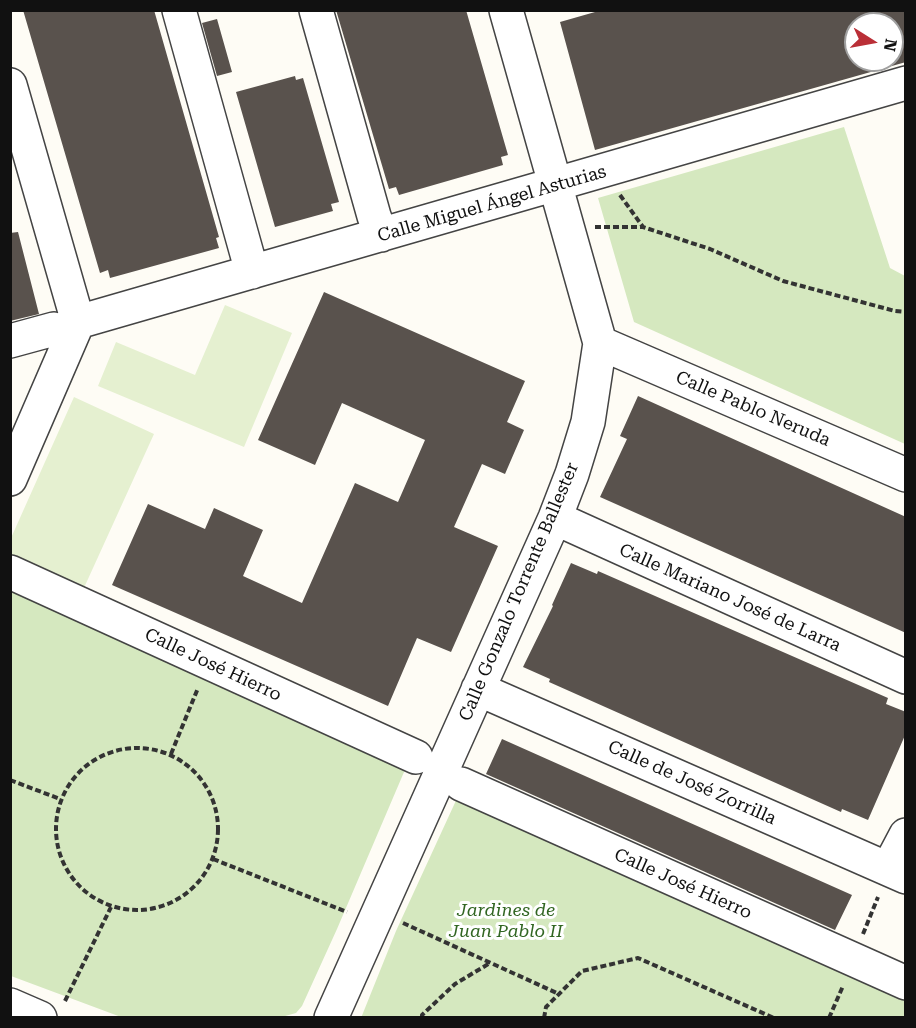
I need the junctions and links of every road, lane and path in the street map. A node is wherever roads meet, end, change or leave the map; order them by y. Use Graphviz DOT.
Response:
graph roads {
  1 [pos="179,10"];
  2 [pos="316,10"];
  3 [pos="506,10"];
  4 [pos="906,83"];
  5 [pos="10,86"];
  6 [pos="557,185"];
  7 [pos="615,188"];
  8 [pos="594,227"];
  9 [pos="643,227"];
  10 [pos="381,235"];
  11 [pos="252,272"];
  12 [pos="906,312"];
  13 [pos="66,326"];
  14 [pos="10,341"];
  15 [pos="600,343"];
  16 [pos="906,475"];
  17 [pos="10,479"];
  18 [pos="555,518"];
  19 [pos="10,572"];
  20 [pos="208,663"];
  21 [pos="906,677"];
  22 [pos="478,689"];
  23 [pos="171,754"];
  24 [pos="416,757"];
  25 [pos="10,780"];
  26 [pos="461,784"];
  27 [pos="60,799"];
  28 [pos="906,835"];
  29 [pos="213,859"];
  30 [pos="891,880"];
  31 [pos="111,907"];
  32 [pos="348,912"];
  33 [pos="398,919"];
  34 [pos="854,960"];
  35 [pos="491,963"];
  36 [pos="906,983"];
  37 [pos="559,994"];
  38 [pos="10,1005"];
  39 [pos="52,1009"];
  40 [pos="331,1017"];
  41 [pos="422,1017"];
  42 [pos="544,1017"];
  43 [pos="774,1017"];
  1 -- 11 [label="street"];
  2 -- 10 [label="street"];
  3 -- 6 [label="street, Calle Gonzalo Torrente Ballester"];
  4 -- 6 [label="street, Calle Miguel Ángel Asturias"];
  5 -- 13 [label="street"];
  6 -- 10 [label="street, Calle Miguel Ángel Asturias"];
  6 -- 15 [label="street, Calle Gonzalo Torrente Ballester"];
  7 -- 9 [label="path"];
  8 -- 9 [label="path"];
  9 -- 12 [label="path"];
  10 -- 11 [label="street, Calle Miguel Ángel Asturias"];
  11 -- 13 [label="street, Calle Miguel Ángel Asturias"];
  13 -- 14 [label="street, Calle Miguel Ángel Asturias"];
  13 -- 17 [label="street"];
  15 -- 16 [label="street, Calle Pablo Neruda"];
  15 -- 18 [label="street, Calle Gonzalo Torrente Ballester"];
  18 -- 21 [label="street, Calle Mariano José de Larra"];
  18 -- 22 [label="street, Calle Gonzalo Torrente Ballester"];
  19 -- 20 [label="street, Calle José Hierro"];
  20 -- 23 [label="path"];
  20 -- 24 [label="street, Calle José Hierro"];
  22 -- 30 [label="street, Calle de José Zorrilla"];
  22 -- 40 [label="street, Calle Gonzalo Torrente Ballester"];
  23 -- 27 [label="path"];
  23 -- 29 [label="path"];
  25 -- 27 [label="path"];
  26 -- 34 [label="street, Calle José Hierro"];
  27 -- 31 [label="path"];
  28 -- 30 [label="street"];
  29 -- 31 [label="path"];
  29 -- 32 [label="path"];
  30 -- 34 [label="path"];
  31 -- 39 [label="path"];
  33 -- 35 [label="path"];
  34 -- 36 [label="street, Calle José Hierro"];
  35 -- 37 [label="path"];
  35 -- 41 [label="path"];
  37 -- 42 [label="path"];
  37 -- 43 [label="path"];
  38 -- 39 [label="street"];
}
